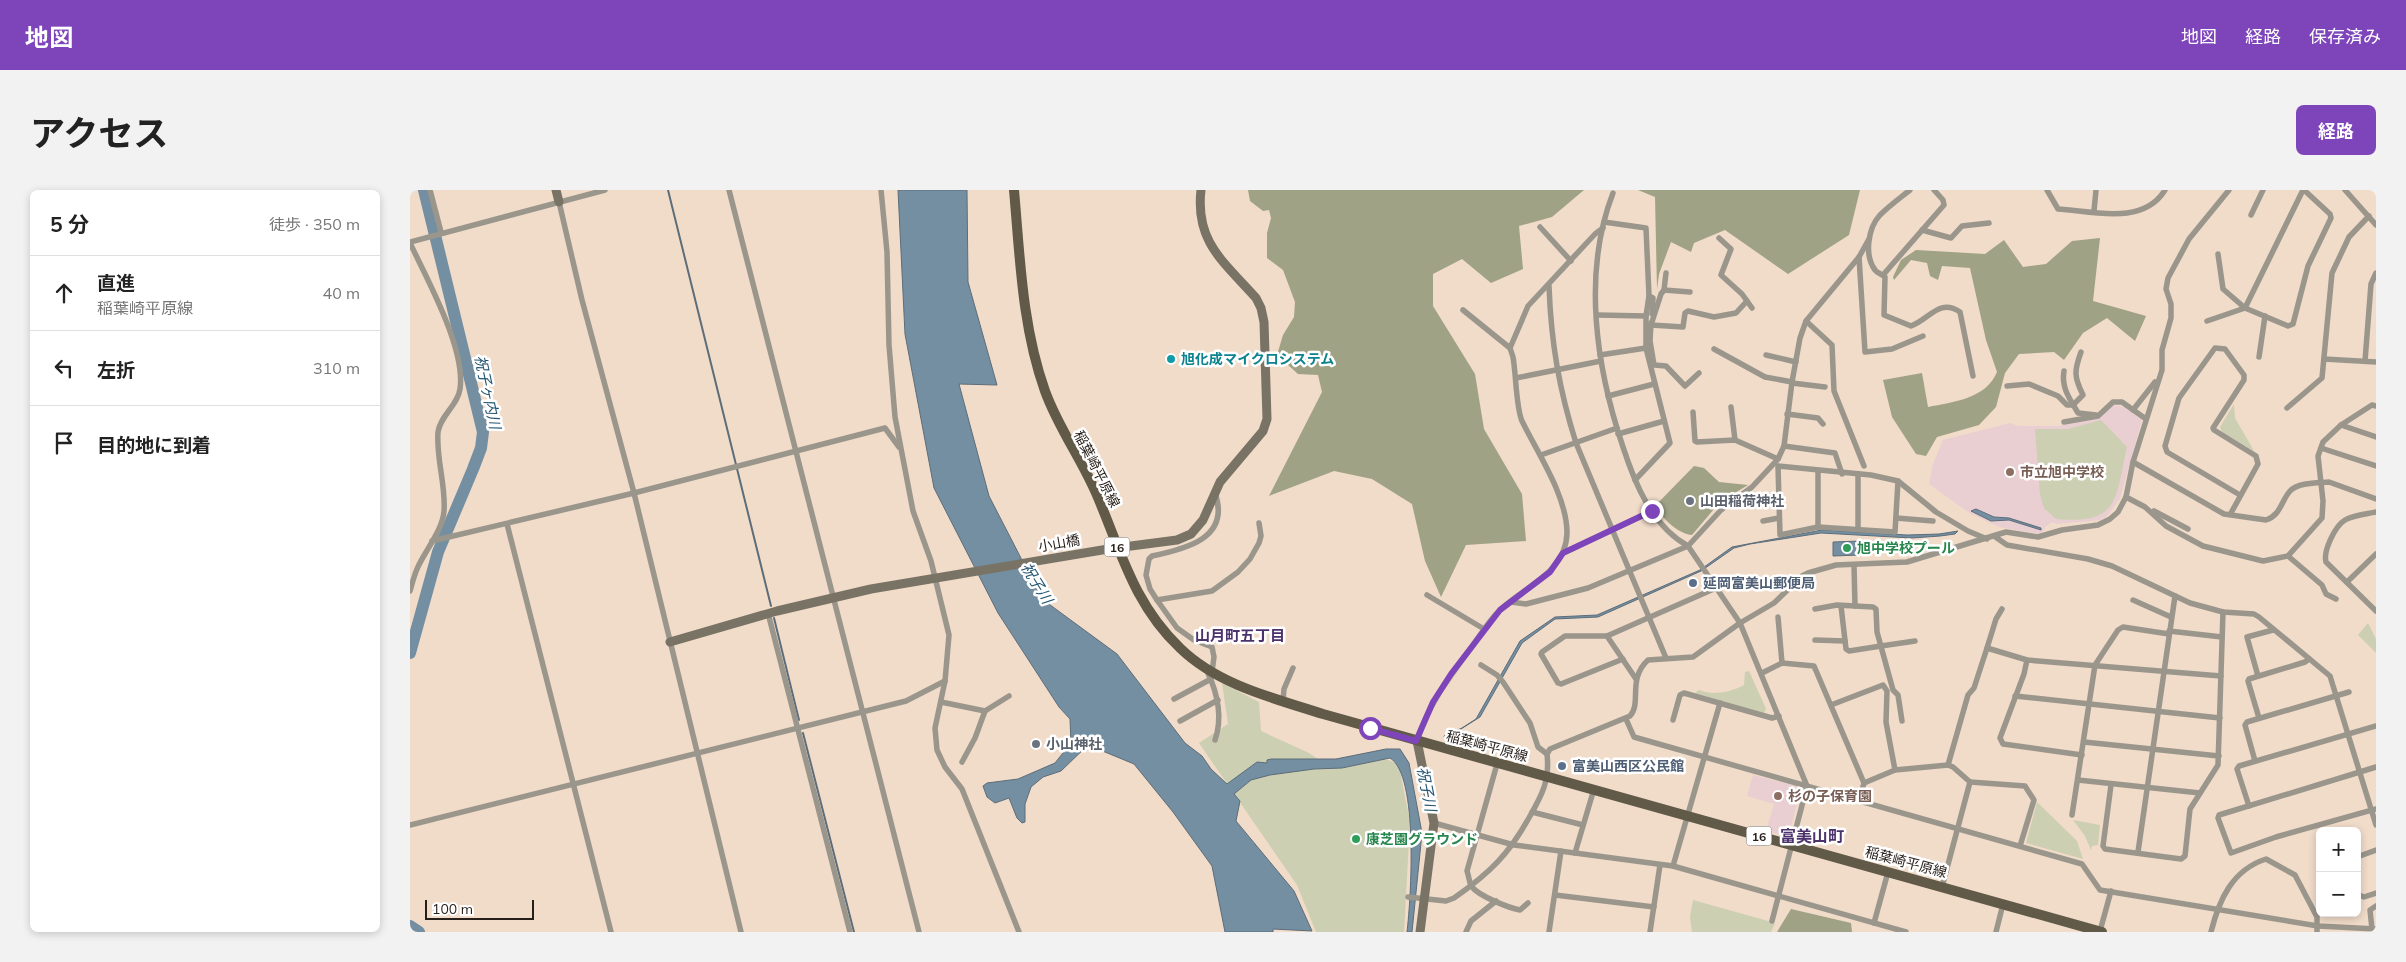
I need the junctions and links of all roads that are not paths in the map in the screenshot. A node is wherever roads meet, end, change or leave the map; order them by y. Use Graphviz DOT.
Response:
graph roads {
  1 [pos="430,190"];
  2 [pos="556,190"];
  3 [pos="605,190"];
  4 [pos="729,190"];
  5 [pos="881,190"];
  6 [pos="1014,190"];
  7 [pos="1201,190"];
  8 [pos="1910,190"];
  9 [pos="1934,190"];
  10 [pos="2047,190"];
  11 [pos="2096,190"];
  12 [pos="2165,190"];
  13 [pos="2229,190"];
  14 [pos="2263,190"];
  15 [pos="2304,190"];
  16 [pos="2345,190"];
  17 [pos="1613,193"];
  18 [pos="559,202"];
  19 [pos="2094,211"];
  20 [pos="2251,215"];
  21 [pos="2369,216"];
  22 [pos="1989,223"];
  23 [pos="1603,225"];
  24 [pos="2376,225"];
  25 [pos="1540,227"];
  26 [pos="1922,230"];
  27 [pos="440,233"];
  28 [pos="1720,238"];
  29 [pos="1869,239"];
  30 [pos="410,242"];
  31 [pos="2218,254"];
  32 [pos="1859,257"];
  33 [pos="1571,261"];
  34 [pos="1666,273"];
  35 [pos="2376,273"];
  36 [pos="1882,274"];
  37 [pos="1548,286"];
  38 [pos="1664,290"];
  39 [pos="1690,292"];
  40 [pos="1649,296"];
  41 [pos="1747,301"];
  42 [pos="1752,308"];
  43 [pos="2244,308"];
  44 [pos="1463,310"];
  45 [pos="1597,315"];
  46 [pos="1646,316"];
  47 [pos="2265,316"];
  48 [pos="2207,321"];
  49 [pos="1806,322"];
  50 [pos="1651,325"];
  51 [pos="1923,336"];
  52 [pos="1510,348"];
  53 [pos="1646,348"];
  54 [pos="1714,349"];
  55 [pos="2081,352"];
  56 [pos="1766,355"];
  57 [pos="2259,357"];
  58 [pos="1600,358"];
  59 [pos="2324,360"];
  60 [pos="2364,361"];
  61 [pos="1796,362"];
  62 [pos="2376,362"];
  63 [pos="1556,370"];
  64 [pos="2064,371"];
  65 [pos="1699,373"];
  66 [pos="1973,376"];
  67 [pos="1516,378"];
  68 [pos="2158,378"];
  69 [pos="1792,383"];
  70 [pos="1654,384"];
  71 [pos="2007,386"];
  72 [pos="1825,387"];
  73 [pos="1608,396"];
  74 [pos="2073,405"];
  75 [pos="2376,406"];
  76 [pos="1731,407"];
  77 [pos="2287,408"];
  78 [pos="2368,408"];
  79 [pos="2133,410"];
  80 [pos="2376,411"];
  81 [pos="1694,412"];
  82 [pos="1788,414"];
  83 [pos="2098,416"];
  84 [pos="2146,419"];
  85 [pos="1664,420"];
  86 [pos="2064,422"];
  87 [pos="1823,424"];
  88 [pos="2341,425"];
  89 [pos="1618,431"];
  90 [pos="2376,437"];
  91 [pos="1735,440"];
  92 [pos="1576,443"];
  93 [pos="1784,446"];
  94 [pos="2321,448"];
  95 [pos="900,449"];
  96 [pos="796,451"];
  97 [pos="1541,455"];
  98 [pos="2133,462"];
  99 [pos="1777,463"];
  100 [pos="1864,466"];
  101 [pos="2376,466"];
  102 [pos="1818,470"];
  103 [pos="1842,474"];
  104 [pos="1858,474"];
  105 [pos="1635,480"];
  106 [pos="1898,481"];
  107 [pos="2322,483"];
  108 [pos="634,493"];
  109 [pos="1215,493"];
  110 [pos="2240,495"];
  111 [pos="2126,498"];
  112 [pos="2376,499"];
  113 [pos="2145,507"];
  114 [pos="1652,511"];
  115 [pos="2376,512"];
  116 [pos="2231,513"];
  117 [pos="1779,518"];
  118 [pos="1896,518"];
  119 [pos="1763,521"];
  120 [pos="1933,521"];
  121 [pos="1259,523"];
  122 [pos="507,524"];
  123 [pos="1818,527"];
  124 [pos="1858,529"];
  125 [pos="2188,529"];
  126 [pos="1612,530"];
  127 [pos="1994,536"];
  128 [pos="1987,539"];
  129 [pos="1177,540"];
  130 [pos="434,541"];
  131 [pos="1688,546"];
  132 [pos="1113,548"];
  133 [pos="1180,550"];
  134 [pos="1563,553"];
  135 [pos="2376,553"];
  136 [pos="2288,556"];
  137 [pos="1854,565"];
  138 [pos="1629,570"];
  139 [pos="936,578"];
  140 [pos="2347,582"];
  141 [pos="1716,588"];
  142 [pos="410,591"];
  143 [pos="1427,595"];
  144 [pos="2175,596"];
  145 [pos="833,597"];
  146 [pos="2336,599"];
  147 [pos="1157,600"];
  148 [pos="2133,600"];
  149 [pos="1511,602"];
  150 [pos="1841,606"];
  151 [pos="1855,606"];
  152 [pos="1816,609"];
  153 [pos="2002,609"];
  154 [pos="2376,611"];
  155 [pos="2223,612"];
  156 [pos="768,613"];
  157 [pos="1778,617"];
  158 [pos="2172,617"];
  159 [pos="1648,618"];
  160 [pos="1740,623"];
  161 [pos="1484,629"];
  162 [pos="2273,630"];
  163 [pos="2169,632"];
  164 [pos="1607,636"];
  165 [pos="2222,637"];
  166 [pos="1815,640"];
  167 [pos="1845,641"];
  168 [pos="1915,641"];
  169 [pos="670,642"];
  170 [pos="1881,646"];
  171 [pos="1987,648"];
  172 [pos="1666,658"];
  173 [pos="1623,659"];
  174 [pos="2309,659"];
  175 [pos="2027,660"];
  176 [pos="1782,663"];
  177 [pos="1481,665"];
  178 [pos="2095,665"];
  179 [pos="1293,668"];
  180 [pos="1209,672"];
  181 [pos="2164,672"];
  182 [pos="1762,673"];
  183 [pos="2221,676"];
  184 [pos="2258,676"];
  185 [pos="1636,679"];
  186 [pos="945,681"];
  187 [pos="2349,692"];
  188 [pos="2336,695"];
  189 [pos="1009,696"];
  190 [pos="2014,696"];
  191 [pos="1174,699"];
  192 [pos="1218,700"];
  193 [pos="1283,701"];
  194 [pos="941,702"];
  195 [pos="1720,703"];
  196 [pos="2089,704"];
  197 [pos="1831,705"];
  198 [pos="863,711"];
  199 [pos="985,711"];
  200 [pos="2158,711"];
  201 [pos="1779,716"];
  202 [pos="2220,718"];
  203 [pos="2259,718"];
  204 [pos="1626,719"];
  205 [pos="1673,720"];
  206 [pos="1180,721"];
  207 [pos="1902,721"];
  208 [pos="2376,726"];
  209 [pos="798,728"];
  210 [pos="2348,734"];
  211 [pos="1216,740"];
  212 [pos="1416,741"];
  213 [pos="2084,742"];
  214 [pos="2153,750"];
  215 [pos="696,752"];
  216 [pos="1547,754"];
  217 [pos="2082,755"];
  218 [pos="2219,756"];
  219 [pos="1705,757"];
  220 [pos="2255,761"];
  221 [pos="962,762"];
  222 [pos="1497,764"];
  223 [pos="1948,765"];
  224 [pos="2376,767"];
  225 [pos="1895,770"];
  226 [pos="2359,772"];
  227 [pos="1548,777"];
  228 [pos="2078,780"];
  229 [pos="1970,782"];
  230 [pos="1864,783"];
  231 [pos="574,785"];
  232 [pos="2111,785"];
  233 [pos="1807,786"];
  234 [pos="2148,788"];
  235 [pos="1594,789"];
  236 [pos="2200,793"];
  237 [pos="1859,801"];
  238 [pos="2249,806"];
  239 [pos="2374,810"];
  240 [pos="1532,812"];
  241 [pos="1688,816"];
  242 [pos="2072,816"];
  243 [pos="1434,823"];
  244 [pos="410,825"];
  245 [pos="1583,825"];
  246 [pos="2376,825"];
  247 [pos="2324,827"];
  248 [pos="1958,829"];
  249 [pos="2316,829"];
  250 [pos="1477,835"];
  251 [pos="1514,845"];
  252 [pos="1793,845"];
  253 [pos="2020,846"];
  254 [pos="2376,850"];
  255 [pos="1561,852"];
  256 [pos="2138,852"];
  257 [pos="1575,853"];
  258 [pos="2361,855"];
  259 [pos="1660,865"];
  260 [pos="1673,866"];
  261 [pos="1888,872"];
  262 [pos="1472,886"];
  263 [pos="1942,886"];
  264 [pos="2111,891"];
  265 [pos="2376,893"];
  266 [pos="1555,895"];
  267 [pos="1778,895"];
  268 [pos="2361,896"];
  269 [pos="1408,897"];
  270 [pos="1423,900"];
  271 [pos="1496,901"];
  272 [pos="1528,903"];
  273 [pos="2004,904"];
  274 [pos="2376,906"];
  275 [pos="1654,907"];
  276 [pos="2217,908"];
  277 [pos="1772,921"];
  278 [pos="1874,923"];
  279 [pos="2317,929"];
  280 [pos="2374,929"];
  281 [pos="611,932"];
  282 [pos="741,932"];
  283 [pos="850,932"];
  284 [pos="919,932"];
  285 [pos="1018,932"];
  286 [pos="1420,932"];
  287 [pos="1466,932"];
  288 [pos="1549,932"];
  289 [pos="1650,932"];
  290 [pos="1906,932"];
  291 [pos="1996,932"];
  292 [pos="2101,932"];
  293 [pos="2211,932"];
  1 -- 27 [label="street"];
  2 -- 18 [label="street"];
  3 -- 18 [label="street"];
  4 -- 96 [label="street"];
  5 -- 95 [label="street"];
  6 -- 132 [label="main road, 稲葉崎平原線 / 16"];
  7 -- 109 [label="street"];
  8 -- 29 [label="street"];
  9 -- 26 [label="street"];
  10 -- 19 [label="street"];
  11 -- 19 [label="street"];
  12 -- 19 [label="street"];
  13 -- 68 [label="street"];
  14 -- 20 [label="street"];
  15 -- 43 [label="street"];
  15 -- 47 [label="street"];
  16 -- 21 [label="street"];
  17 -- 23 [label="street"];
  18 -- 27 [label="street"];
  18 -- 108 [label="street"];
  21 -- 24 [label="street"];
  21 -- 59 [label="street"];
  22 -- 26 [label="street"];
  23 -- 33 [label="street"];
  23 -- 40 [label="street"];
  23 -- 45 [label="street"];
  25 -- 33 [label="street"];
  26 -- 36 [label="street"];
  27 -- 30 [label="street"];
  28 -- 41 [label="street"];
  29 -- 32 [label="street"];
  29 -- 36 [label="street"];
  30 -- 130 [label="street"];
  31 -- 43 [label="street"];
  32 -- 49 [label="street"];
  32 -- 51 [label="street"];
  33 -- 37 [label="street"];
  34 -- 38 [label="street"];
  35 -- 60 [label="street"];
  36 -- 66 [label="street"];
  37 -- 52 [label="street"];
  37 -- 63 [label="street"];
  38 -- 39 [label="street"];
  38 -- 50 [label="street"];
  40 -- 46 [label="street"];
  40 -- 50 [label="street"];
  41 -- 42 [label="street"];
  41 -- 50 [label="street"];
  43 -- 47 [label="street"];
  43 -- 48 [label="street"];
  44 -- 52 [label="street"];
  45 -- 46 [label="street"];
  45 -- 58 [label="street"];
  46 -- 53 [label="street"];
  47 -- 57 [label="street"];
  49 -- 61 [label="street"];
  49 -- 100 [label="street"];
  50 -- 65 [label="street"];
  52 -- 67 [label="street"];
  53 -- 58 [label="street"];
  53 -- 70 [label="street"];
  54 -- 69 [label="street"];
  55 -- 74 [label="street"];
  56 -- 61 [label="street"];
  58 -- 63 [label="street"];
  58 -- 73 [label="street"];
  59 -- 60 [label="street"];
  59 -- 77 [label="street"];
  60 -- 62 [label="street"];
  61 -- 69 [label="street"];
  63 -- 67 [label="street"];
  63 -- 92 [label="street"];
  64 -- 74 [label="street"];
  67 -- 97 [label="street"];
  68 -- 79 [label="street"];
  68 -- 84 [label="street"];
  69 -- 72 [label="street"];
  69 -- 82 [label="street"];
  70 -- 73 [label="street"];
  70 -- 85 [label="street"];
  71 -- 74 [label="street"];
  73 -- 89 [label="street"];
  74 -- 83 [label="street"];
  75 -- 78 [label="street"];
  76 -- 91 [label="street"];
  78 -- 80 [label="street"];
  78 -- 88 [label="street"];
  79 -- 83 [label="street"];
  79 -- 84 [label="street"];
  81 -- 91 [label="street"];
  82 -- 87 [label="street"];
  82 -- 93 [label="street"];
  83 -- 86 [label="street"];
  84 -- 98 [label="street"];
  85 -- 89 [label="street"];
  85 -- 105 [label="street"];
  88 -- 90 [label="street"];
  88 -- 94 [label="street"];
  89 -- 92 [label="street"];
  89 -- 105 [label="street"];
  91 -- 99 [label="street"];
  92 -- 97 [label="street"];
  92 -- 126 [label="street"];
  93 -- 99 [label="street"];
  93 -- 103 [label="street"];
  94 -- 101 [label="street"];
  94 -- 107 [label="street"];
  95 -- 96 [label="street"];
  95 -- 139 [label="street"];
  96 -- 108 [label="street"];
  96 -- 145 [label="street"];
  97 -- 134 [label="street"];
  98 -- 111 [label="street"];
  98 -- 116 [label="street"];
  99 -- 102 [label="street"];
  99 -- 117 [label="street"];
  99 -- 131 [label="street"];
  102 -- 103 [label="street"];
  102 -- 123 [label="street"];
  103 -- 104 [label="street"];
  104 -- 106 [label="street"];
  104 -- 124 [label="street"];
  105 -- 114 [label="street"];
  106 -- 118 [label="street"];
  106 -- 128 [label="street"];
  107 -- 112 [label="street"];
  107 -- 116 [label="street"];
  107 -- 136 [label="street"];
  108 -- 122 [label="street"];
  108 -- 169 [label="street"];
  109 -- 129 [label="street"];
  109 -- 133 [label="street"];
  110 -- 110 [label="street"];
  110 -- 116 [label="street"];
  111 -- 113 [label="street"];
  111 -- 127 [label="street"];
  113 -- 125 [label="street"];
  113 -- 136 [label="street"];
  114 -- 126 [label="street"];
  114 -- 131 [label="street"];
  115 -- 140 [label="street"];
  117 -- 119 [label="street"];
  117 -- 123 [label="street"];
  118 -- 120 [label="street"];
  118 -- 124 [label="street"];
  121 -- 147 [label="street"];
  122 -- 130 [label="street"];
  122 -- 231 [label="street"];
  123 -- 124 [label="street"];
  126 -- 134 [label="street"];
  126 -- 138 [label="street"];
  127 -- 128 [label="street"];
  127 -- 144 [label="street"];
  128 -- 137 [label="street"];
  129 -- 132 [label="street, 小山橋"];
  129 -- 133 [label="street"];
  130 -- 142 [label="street"];
  131 -- 138 [label="street"];
  131 -- 141 [label="street"];
  132 -- 139 [label="street, 小山橋"];
  132 -- 180 [label="main road, 稲葉崎平原線 / 16"];
  133 -- 147 [label="street"];
  134 -- 149 [label="street"];
  135 -- 140 [label="street"];
  136 -- 146 [label="street"];
  137 -- 151 [label="street"];
  137 -- 160 [label="street"];
  138 -- 149 [label="street"];
  138 -- 159 [label="street"];
  139 -- 145 [label="street, 小山橋"];
  139 -- 186 [label="street"];
  140 -- 154 [label="street"];
  141 -- 159 [label="street"];
  141 -- 160 [label="street"];
  143 -- 161 [label="street"];
  144 -- 155 [label="street"];
  144 -- 158 [label="street"];
  145 -- 156 [label="street, 小山橋"];
  145 -- 198 [label="street"];
  147 -- 180 [label="street"];
  148 -- 158 [label="street"];
  149 -- 161 [label="street"];
  150 -- 151 [label="street"];
  150 -- 152 [label="street"];
  150 -- 167 [label="street"];
  151 -- 170 [label="street"];
  153 -- 171 [label="street"];
  155 -- 162 [label="street"];
  155 -- 165 [label="street"];
  156 -- 169 [label="street, 小山橋"];
  156 -- 209 [label="street"];
  157 -- 176 [label="street"];
  158 -- 163 [label="street"];
  159 -- 164 [label="street"];
  159 -- 172 [label="street"];
  160 -- 172 [label="street"];
  160 -- 182 [label="street"];
  161 -- 212 [label="street"];
  162 -- 174 [label="street"];
  162 -- 184 [label="street"];
  163 -- 165 [label="street"];
  163 -- 178 [label="street"];
  163 -- 181 [label="street"];
  164 -- 173 [label="street"];
  164 -- 173 [label="street"];
  165 -- 183 [label="street"];
  166 -- 167 [label="street"];
  167 -- 170 [label="street"];
  168 -- 170 [label="street"];
  169 -- 215 [label="street"];
  170 -- 207 [label="street"];
  171 -- 175 [label="street"];
  171 -- 223 [label="street"];
  172 -- 185 [label="street"];
  173 -- 185 [label="street"];
  174 -- 184 [label="street"];
  174 -- 188 [label="street"];
  175 -- 178 [label="street"];
  175 -- 190 [label="street"];
  176 -- 182 [label="street"];
  176 -- 197 [label="street"];
  177 -- 216 [label="street"];
  178 -- 181 [label="street"];
  178 -- 196 [label="street"];
  179 -- 193 [label="street"];
  180 -- 191 [label="street"];
  180 -- 192 [label="street"];
  180 -- 193 [label="main road, 稲葉崎平原線 / 16"];
  181 -- 183 [label="street"];
  181 -- 200 [label="street"];
  182 -- 201 [label="street"];
  183 -- 202 [label="street"];
  184 -- 203 [label="street"];
  185 -- 204 [label="street"];
  186 -- 194 [label="street"];
  186 -- 198 [label="street"];
  187 -- 188 [label="street"];
  188 -- 203 [label="street"];
  188 -- 210 [label="street"];
  189 -- 199 [label="street"];
  190 -- 196 [label="street"];
  190 -- 217 [label="street"];
  192 -- 206 [label="street"];
  192 -- 211 [label="street"];
  193 -- 212 [label="main road, 稲葉崎平原線 / 16"];
  194 -- 199 [label="street"];
  194 -- 285 [label="street"];
  195 -- 201 [label="street"];
  195 -- 205 [label="street"];
  195 -- 219 [label="street"];
  196 -- 200 [label="street"];
  196 -- 213 [label="street"];
  197 -- 225 [label="street"];
  197 -- 230 [label="street"];
  198 -- 209 [label="street"];
  198 -- 284 [label="street"];
  199 -- 221 [label="street"];
  200 -- 202 [label="street"];
  200 -- 214 [label="street"];
  201 -- 233 [label="street"];
  202 -- 218 [label="street"];
  203 -- 220 [label="street"];
  204 -- 216 [label="street"];
  204 -- 219 [label="street"];
  208 -- 210 [label="street"];
  209 -- 215 [label="street"];
  209 -- 283 [label="street"];
  210 -- 220 [label="street"];
  210 -- 226 [label="street"];
  212 -- 222 [label="main road, 稲葉崎平原線 / 16"];
  212 -- 243 [label="street"];
  213 -- 214 [label="street"];
  213 -- 217 [label="street"];
  214 -- 218 [label="street"];
  214 -- 234 [label="street"];
  215 -- 231 [label="street"];
  215 -- 282 [label="street"];
  216 -- 227 [label="street"];
  217 -- 228 [label="street"];
  218 -- 236 [label="street"];
  219 -- 233 [label="street"];
  219 -- 241 [label="street"];
  220 -- 238 [label="street"];
  222 -- 227 [label="main road, 稲葉崎平原線 / 16"];
  222 -- 250 [label="street"];
  223 -- 225 [label="street"];
  223 -- 229 [label="street"];
  224 -- 226 [label="street"];
  225 -- 230 [label="street"];
  226 -- 238 [label="street"];
  226 -- 239 [label="street"];
  227 -- 235 [label="main road, 稲葉崎平原線 / 16"];
  227 -- 240 [label="street"];
  228 -- 232 [label="street"];
  228 -- 242 [label="street"];
  229 -- 248 [label="street"];
  229 -- 253 [label="street"];
  230 -- 237 [label="street"];
  231 -- 244 [label="street"];
  231 -- 281 [label="street"];
  232 -- 234 [label="street"];
  232 -- 256 [label="street"];
  233 -- 237 [label="street"];
  233 -- 252 [label="street"];
  234 -- 236 [label="street"];
  234 -- 256 [label="street"];
  235 -- 241 [label="main road, 稲葉崎平原線 / 16"];
  235 -- 245 [label="street"];
  236 -- 256 [label="street"];
  237 -- 248 [label="street"];
  238 -- 249 [label="street"];
  239 -- 246 [label="street"];
  239 -- 247 [label="street"];
  240 -- 245 [label="street"];
  240 -- 251 [label="street"];
  241 -- 252 [label="main road, 稲葉崎平原線 / 16"];
  241 -- 260 [label="street"];
  243 -- 250 [label="street"];
  243 -- 270 [label="street"];
  245 -- 257 [label="street"];
  248 -- 253 [label="street"];
  248 -- 263 [label="street"];
  250 -- 251 [label="street"];
  250 -- 262 [label="street"];
  251 -- 255 [label="street"];
  251 -- 262 [label="street"];
  252 -- 261 [label="main road, 稲葉崎平原線 / 16"];
  252 -- 267 [label="street"];
  253 -- 264 [label="street"];
  254 -- 258 [label="street"];
  255 -- 257 [label="street"];
  255 -- 266 [label="street"];
  257 -- 259 [label="street"];
  259 -- 260 [label="street"];
  259 -- 275 [label="street"];
  260 -- 267 [label="street"];
  261 -- 263 [label="main road, 稲葉崎平原線 / 16"];
  261 -- 278 [label="street"];
  262 -- 270 [label="street"];
  262 -- 271 [label="street"];
  263 -- 273 [label="main road, 稲葉崎平原線 / 16"];
  264 -- 276 [label="street"];
  264 -- 292 [label="street"];
  265 -- 268 [label="street"];
  266 -- 275 [label="street"];
  266 -- 288 [label="street"];
  267 -- 277 [label="street"];
  267 -- 278 [label="street"];
  269 -- 270 [label="street"];
  270 -- 286 [label="street"];
  271 -- 272 [label="street"];
  271 -- 287 [label="street"];
  273 -- 291 [label="street"];
  273 -- 292 [label="main road, 稲葉崎平原線 / 16"];
  274 -- 280 [label="street"];
  275 -- 289 [label="street"];
  276 -- 279 [label="street"];
  276 -- 279 [label="street"];
  276 -- 293 [label="street"];
  278 -- 290 [label="street"];
  279 -- 280 [label="street"];
}
